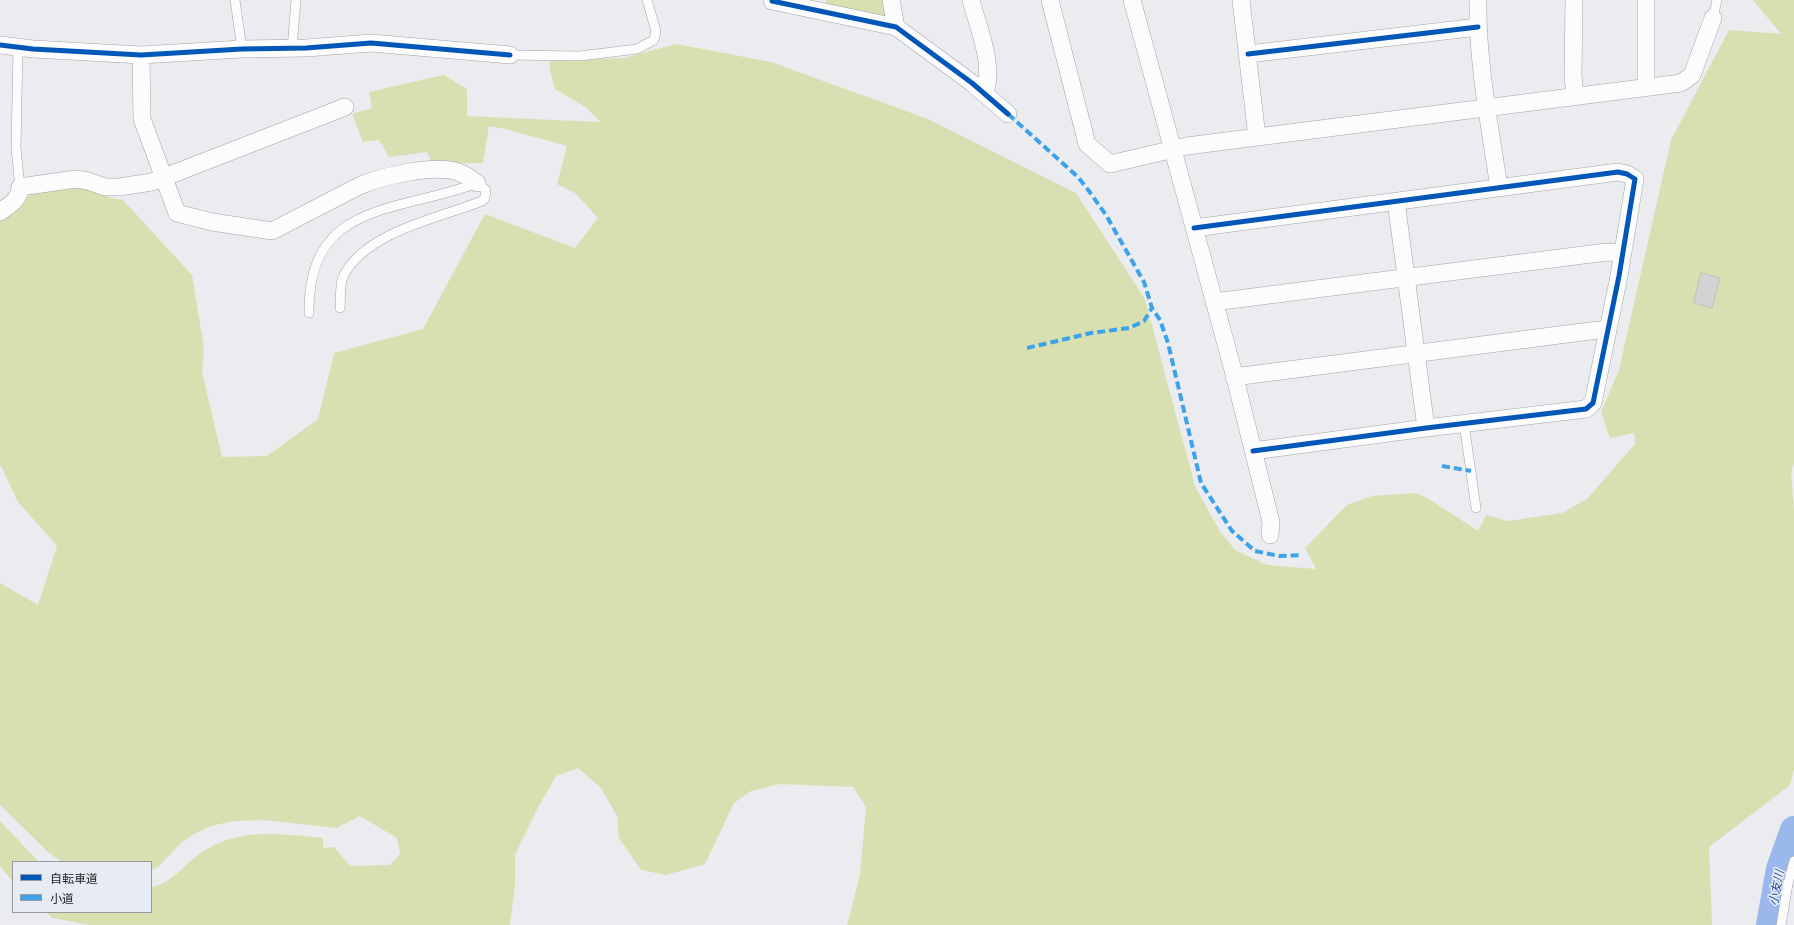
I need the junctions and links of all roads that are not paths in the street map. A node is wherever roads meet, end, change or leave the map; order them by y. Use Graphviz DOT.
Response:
graph roads {
  1 [pos="235,0"];
  2 [pos="296,0"];
  3 [pos="647,0"];
  4 [pos="771,0"];
  5 [pos="891,0"];
  6 [pos="971,0"];
  7 [pos="1050,0"];
  8 [pos="1132,0"];
  9 [pos="1240,0"];
  10 [pos="1478,0"];
  11 [pos="1574,0"];
  12 [pos="1646,0"];
  13 [pos="1717,0"];
  14 [pos="1713,18"];
  15 [pos="1478,26"];
  16 [pos="896,27"];
  17 [pos="0,45"];
  18 [pos="18,47"];
  19 [pos="242,49"];
  20 [pos="292,49"];
  21 [pos="1248,54"];
  22 [pos="141,55"];
  23 [pos="510,55"];
  24 [pos="1646,87"];
  25 [pos="985,94"];
  26 [pos="1575,96"];
  27 [pos="345,107"];
  28 [pos="1487,108"];
  29 [pos="1008,114"];
  30 [pos="1258,137"];
  31 [pos="1172,149"];
  32 [pos="164,178"];
  33 [pos="477,183"];
  34 [pos="20,187"];
  35 [pos="1499,188"];
  36 [pos="1396,201"];
  37 [pos="0,212"];
  38 [pos="1194,228"];
  39 [pos="1623,253"];
  40 [pos="1407,278"];
  41 [pos="1214,302"];
  42 [pos="340,308"];
  43 [pos="309,313"];
  44 [pos="1608,331"];
  45 [pos="1417,354"];
  46 [pos="1234,377"];
  47 [pos="1464,423"];
  48 [pos="1426,428"];
  49 [pos="1253,451"];
  50 [pos="1476,508"];
  51 [pos="1270,535"];
  52 [pos="1794,861"];
  53 [pos="1781,925"];
  1 -- 19 [label="lane"];
  2 -- 20 [label="lane"];
  3 -- 23 [label="lane"];
  4 -- 16 [label="street"];
  5 -- 16 [label="street"];
  6 -- 25 [label="street"];
  7 -- 31 [label="street"];
  8 -- 31 [label="street"];
  9 -- 21 [label="street"];
  10 -- 15 [label="street"];
  11 -- 26 [label="street"];
  12 -- 24 [label="street"];
  13 -- 14 [label="lane"];
  14 -- 24 [label="street"];
  15 -- 21 [label="street"];
  15 -- 28 [label="street"];
  16 -- 25 [label="street"];
  17 -- 18 [label="street"];
  18 -- 22 [label="street"];
  18 -- 34 [label="lane"];
  19 -- 20 [label="street"];
  19 -- 22 [label="street"];
  20 -- 23 [label="street"];
  21 -- 30 [label="street"];
  22 -- 32 [label="street"];
  24 -- 26 [label="street"];
  25 -- 29 [label="street"];
  26 -- 28 [label="street"];
  27 -- 32 [label="street"];
  28 -- 30 [label="street"];
  28 -- 35 [label="street"];
  30 -- 31 [label="street"];
  31 -- 38 [label="street"];
  32 -- 33 [label="street"];
  32 -- 34 [label="street"];
  33 -- 42 [label="lane"];
  33 -- 43 [label="lane"];
  34 -- 37 [label="street"];
  35 -- 36 [label="street"];
  35 -- 39 [label="street"];
  36 -- 38 [label="street"];
  36 -- 40 [label="street"];
  38 -- 41 [label="street"];
  39 -- 40 [label="street"];
  39 -- 44 [label="street"];
  40 -- 41 [label="street"];
  40 -- 45 [label="street"];
  41 -- 46 [label="street"];
  44 -- 45 [label="street"];
  44 -- 47 [label="street"];
  45 -- 46 [label="street"];
  45 -- 48 [label="street"];
  46 -- 49 [label="street"];
  47 -- 48 [label="street"];
  47 -- 50 [label="lane"];
  48 -- 49 [label="street"];
  49 -- 51 [label="street"];
  52 -- 53 [label="lane"];
}
